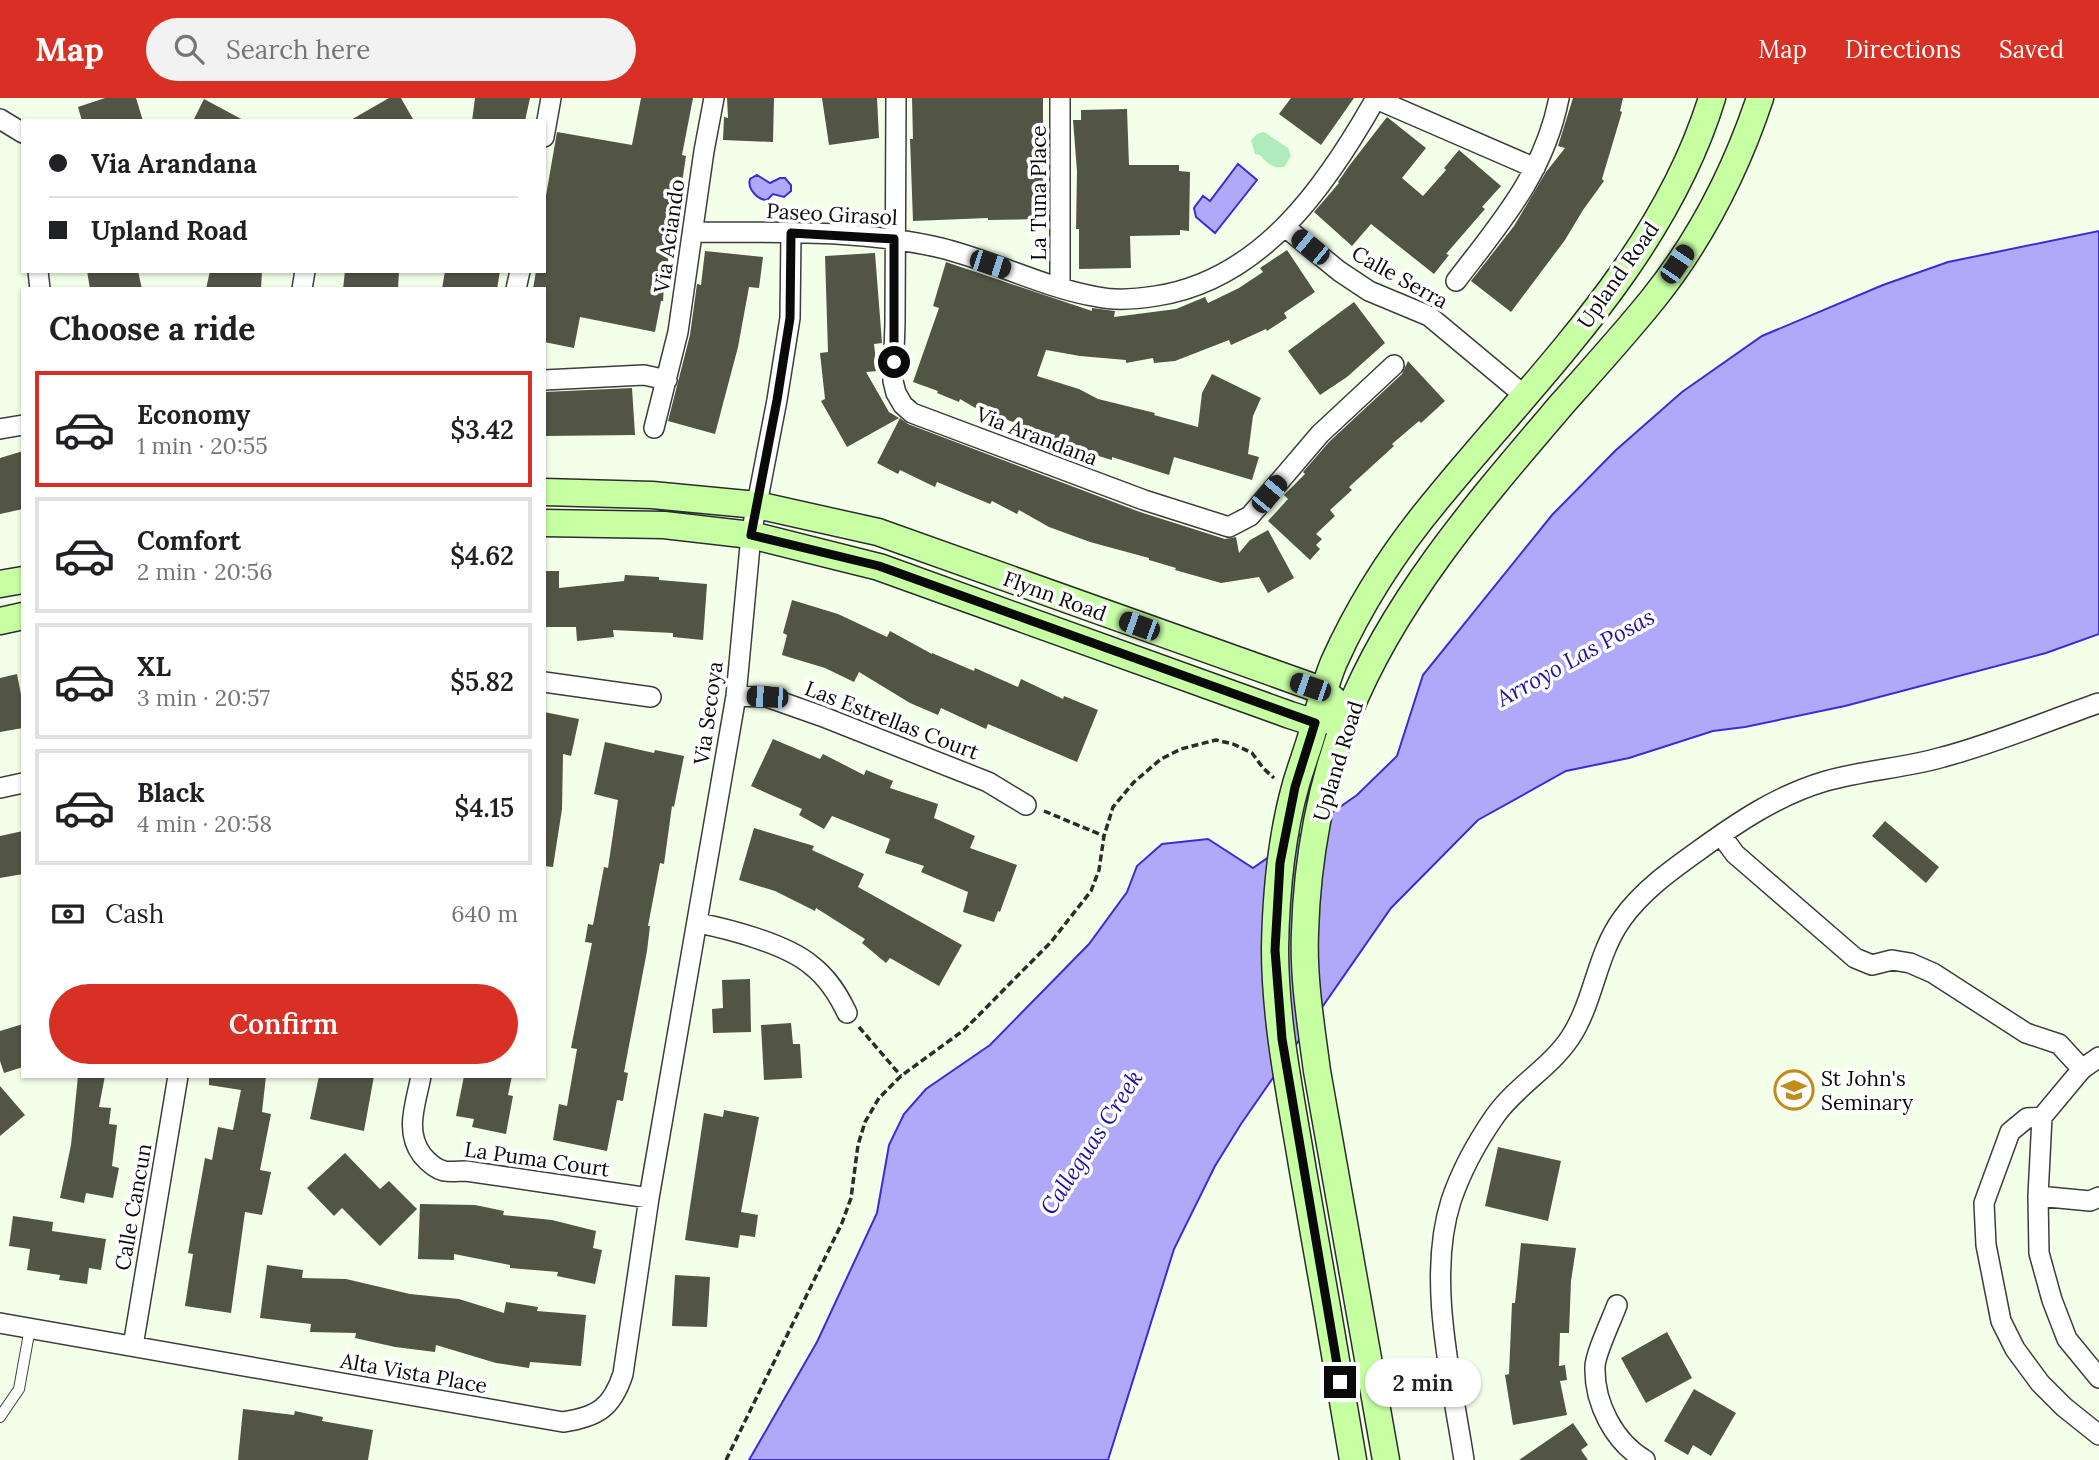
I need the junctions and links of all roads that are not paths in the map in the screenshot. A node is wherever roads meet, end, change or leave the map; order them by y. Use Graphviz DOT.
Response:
graph roads {
  1 [pos="551,98"];
  2 [pos="715,98"];
  3 [pos="896,98"];
  4 [pos="1060,98"];
  5 [pos="1376,98"];
  6 [pos="1559,98"];
  7 [pos="1712,98"];
  8 [pos="1760,98"];
  9 [pos="0,119"];
  10 [pos="546,126"];
  11 [pos="21,132"];
  12 [pos="1535,168"];
  13 [pos="1285,227"];
  14 [pos="692,232"];
  15 [pos="791,233"];
  16 [pos="894,239"];
  17 [pos="1456,281"];
  18 [pos="1060,287"];
  19 [pos="1394,365"];
  20 [pos="546,380"];
  21 [pos="667,380"];
  22 [pos="1525,396"];
  23 [pos="21,425"];
  24 [pos="654,428"];
  25 [pos="0,429"];
  26 [pos="546,492"];
  27 [pos="757,505"];
  28 [pos="546,523"];
  29 [pos="751,535"];
  30 [pos="21,580"];
  31 [pos="0,584"];
  32 [pos="21,616"];
  33 [pos="0,621"];
  34 [pos="546,682"];
  35 [pos="1324,691"];
  36 [pos="736,695"];
  37 [pos="651,697"];
  38 [pos="2099,703"];
  39 [pos="1348,714"];
  40 [pos="1315,723"];
  41 [pos="21,783"];
  42 [pos="0,788"];
  43 [pos="1026,805"];
  44 [pos="1721,835"];
  45 [pos="698,923"];
  46 [pos="847,1013"];
  47 [pos="2099,1057"];
  48 [pos="2082,1069"];
  49 [pos="178,1078"];
  50 [pos="421,1078"];
  51 [pos="2042,1117"];
  52 [pos="2038,1196"];
  53 [pos="2099,1197"];
  54 [pos="649,1198"];
  55 [pos="1617,1305"];
  56 [pos="0,1323"];
  57 [pos="30,1328"];
  58 [pos="133,1346"];
  59 [pos="2099,1378"];
  60 [pos="0,1417"];
  61 [pos="2099,1435"];
  62 [pos="1353,1460"];
  63 [pos="1386,1460"];
  64 [pos="1464,1460"];
  65 [pos="1645,1460"];
  1 -- 10 [label="street"];
  2 -- 14 [label="street, Via Aciando"];
  3 -- 16 [label="street, Via Arandana"];
  4 -- 18 [label="street, La Tuna Place"];
  5 -- 12 [label="street"];
  5 -- 13 [label="street, Paseo Girasol"];
  6 -- 12 [label="street"];
  7 -- 22 [label="main road, Upland Road"];
  8 -- 39 [label="main road, Upland Road"];
  9 -- 11 [label="street"];
  12 -- 17 [label="street"];
  13 -- 18 [label="street, Paseo Girasol"];
  13 -- 22 [label="street, Calle Serra"];
  14 -- 15 [label="street, Paseo Girasol"];
  14 -- 21 [label="street, Via Aciando"];
  15 -- 16 [label="street, Paseo Girasol"];
  15 -- 27 [label="street, Via Secoya"];
  16 -- 18 [label="street, Paseo Girasol"];
  16 -- 19 [label="street, Via Arandana"];
  20 -- 21 [label="street"];
  21 -- 24 [label="street, Via Aciando"];
  22 -- 35 [label="main road, Upland Road"];
  23 -- 25 [label="street"];
  26 -- 27 [label="main road, Flynn Road"];
  27 -- 29 [label="street, Via Secoya"];
  27 -- 35 [label="main road, Flynn Road"];
  28 -- 29 [label="main road, Flynn Road"];
  29 -- 36 [label="street, Via Secoya"];
  29 -- 40 [label="main road, Flynn Road"];
  30 -- 31 [label="main road"];
  32 -- 33 [label="main road"];
  34 -- 37 [label="street"];
  35 -- 39 [label="main road, Flynn Road"];
  35 -- 40 [label="main road, Upland Road"];
  36 -- 43 [label="street, Las Estrellas Court"];
  36 -- 45 [label="street, Via Secoya"];
  38 -- 44 [label="street"];
  39 -- 40 [label="main road"];
  39 -- 63 [label="main road, Upland Road"];
  40 -- 62 [label="main road, Upland Road"];
  41 -- 42 [label="street"];
  44 -- 48 [label="street"];
  44 -- 64 [label="street"];
  45 -- 46 [label="street"];
  45 -- 54 [label="street, Via Secoya"];
  47 -- 48 [label="street"];
  48 -- 51 [label="street"];
  49 -- 58 [label="street, Calle Cancun"];
  50 -- 54 [label="street, La Puma Court"];
  51 -- 52 [label="street"];
  51 -- 61 [label="street"];
  52 -- 53 [label="street"];
  52 -- 59 [label="street"];
  54 -- 58 [label="street, Alta Vista Place"];
  55 -- 65 [label="street"];
  56 -- 57 [label="street, Alta Vista Place"];
  57 -- 58 [label="street, Alta Vista Place"];
  57 -- 60 [label="lane"];
}
